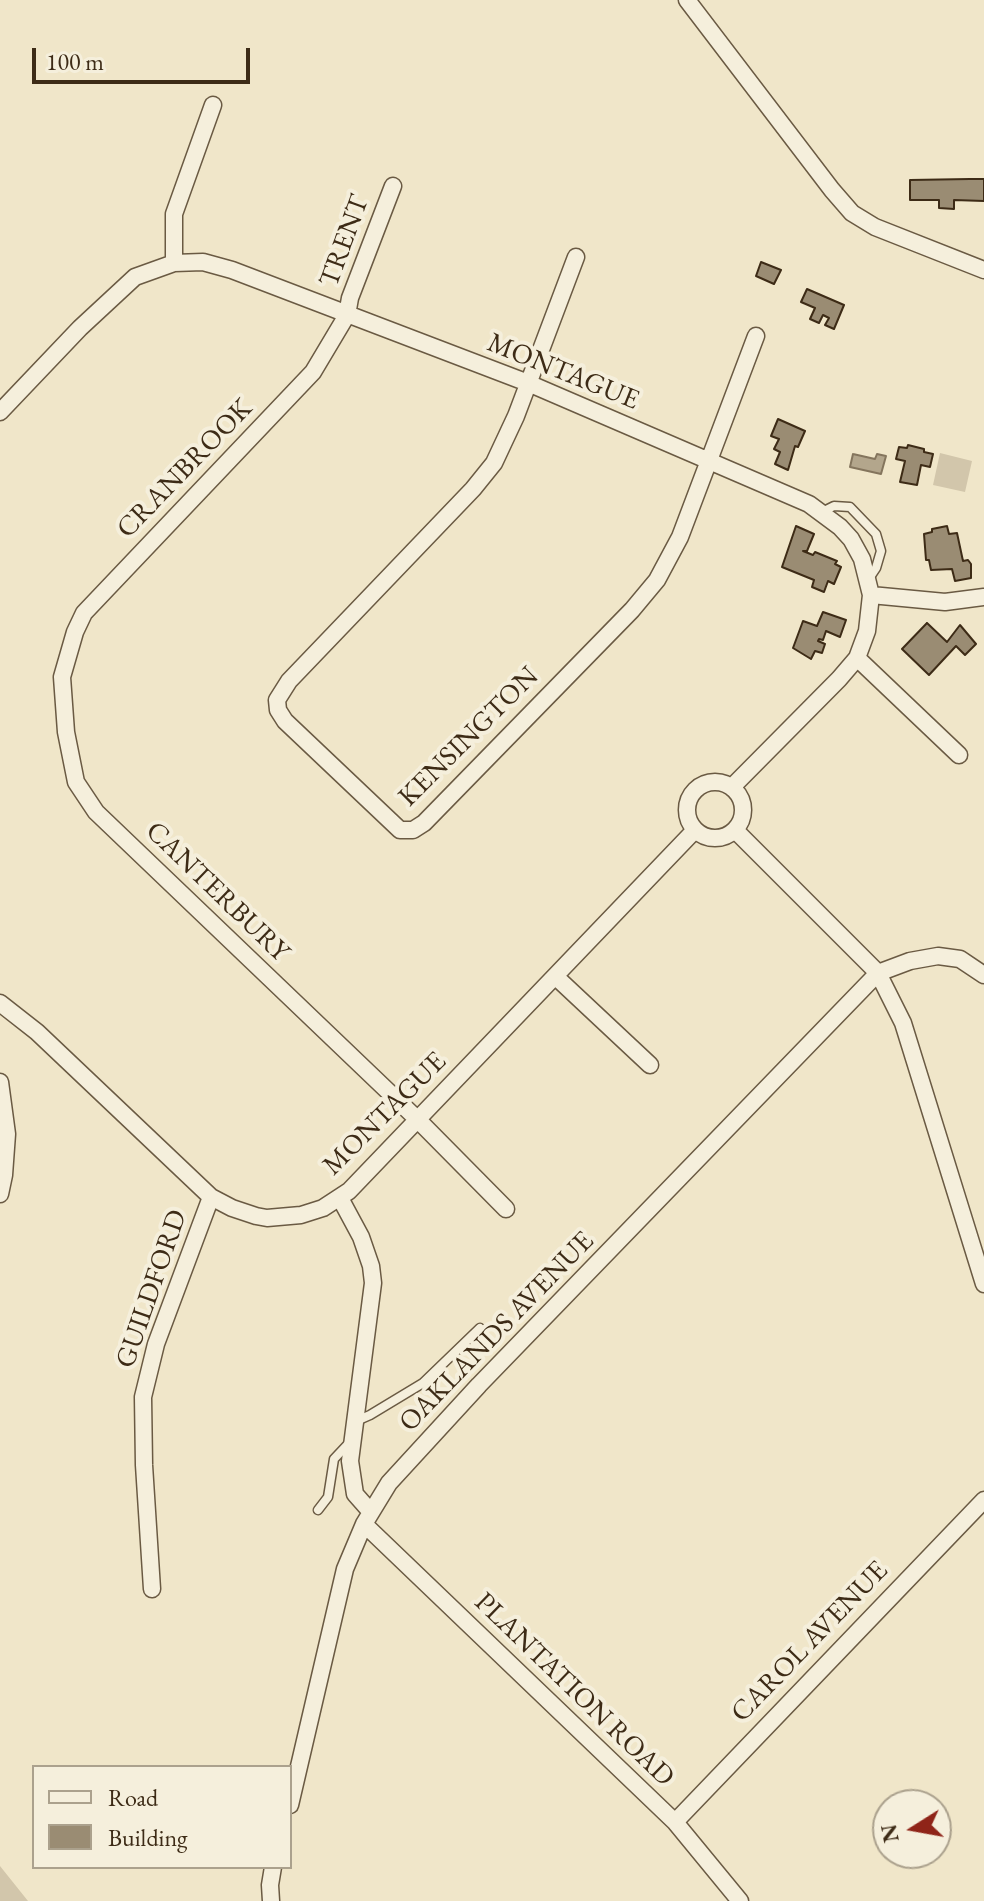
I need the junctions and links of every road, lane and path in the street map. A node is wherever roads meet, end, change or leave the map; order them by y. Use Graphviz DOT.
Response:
graph roads {
  1 [pos="687,0"];
  2 [pos="213,105"];
  3 [pos="393,186"];
  4 [pos="576,257"];
  5 [pos="174,263"];
  6 [pos="984,270"];
  7 [pos="347,315"];
  8 [pos="756,336"];
  9 [pos="528,383"];
  10 [pos="0,412"];
  11 [pos="709,462"];
  12 [pos="822,512"];
  13 [pos="870,588"];
  14 [pos="984,597"];
  15 [pos="857,658"];
  16 [pos="65,661"];
  17 [pos="959,755"];
  18 [pos="732,787"];
  19 [pos="695,830"];
  20 [pos="735,830"];
  21 [pos="878,973"];
  22 [pos="984,975"];
  23 [pos="556,977"];
  24 [pos="0,1003"];
  25 [pos="650,1065"];
  26 [pos="0,1082"];
  27 [pos="417,1119"];
  28 [pos="0,1194"];
  29 [pos="211,1197"];
  30 [pos="340,1198"];
  31 [pos="506,1209"];
  32 [pos="984,1284"];
  33 [pos="480,1328"];
  34 [pos="353,1423"];
  35 [pos="351,1441"];
  36 [pos="984,1500"];
  37 [pos="318,1510"];
  38 [pos="367,1518"];
  39 [pos="152,1589"];
  40 [pos="292,1796"];
  41 [pos="675,1822"];
  42 [pos="273,1869"];
  43 [pos="271,1901"];
  44 [pos="740,1901"];
  1 -- 6 [label="street"];
  2 -- 5 [label="street"];
  3 -- 7 [label="street, TRENT"];
  4 -- 9 [label="street"];
  5 -- 7 [label="street, MONTAGUE"];
  5 -- 10 [label="street, MONTAGUE"];
  7 -- 9 [label="street, MONTAGUE"];
  7 -- 16 [label="street, CRANBROOK"];
  8 -- 11 [label="street"];
  9 -- 11 [label="street, MONTAGUE"];
  9 -- 11 [label="street, KENSINGTON"];
  11 -- 12 [label="street, MONTAGUE"];
  12 -- 13 [label="street, MONTAGUE"];
  12 -- 13 [label="lane"];
  13 -- 14 [label="street"];
  13 -- 15 [label="street, MONTAGUE"];
  15 -- 17 [label="street"];
  15 -- 18 [label="street, MONTAGUE"];
  16 -- 27 [label="street, CANTERBURY"];
  18 -- 19 [label="street"];
  18 -- 20 [label="street"];
  19 -- 20 [label="street"];
  19 -- 23 [label="street, MONTAGUE"];
  20 -- 21 [label="street"];
  21 -- 22 [label="street"];
  21 -- 32 [label="street"];
  21 -- 38 [label="street, OAKLANDS AVENUE"];
  23 -- 25 [label="street"];
  23 -- 27 [label="street, MONTAGUE"];
  24 -- 29 [label="street, MONTAGUE"];
  26 -- 28 [label="street"];
  27 -- 30 [label="street, MONTAGUE"];
  27 -- 31 [label="street, CANTERBURY"];
  29 -- 30 [label="street, MONTAGUE"];
  29 -- 39 [label="street, GUILDFORD"];
  30 -- 34 [label="street, PLANTATION ROAD"];
  33 -- 34 [label="lane"];
  34 -- 35 [label="street, PLANTATION ROAD"];
  35 -- 37 [label="lane"];
  35 -- 38 [label="street, PLANTATION ROAD"];
  36 -- 41 [label="street, CAROL AVENUE"];
  38 -- 40 [label="street, OAKLANDS AVENUE"];
  38 -- 41 [label="street, PLANTATION ROAD"];
  41 -- 44 [label="street, PLANTATION ROAD"];
  42 -- 43 [label="street"];
}
